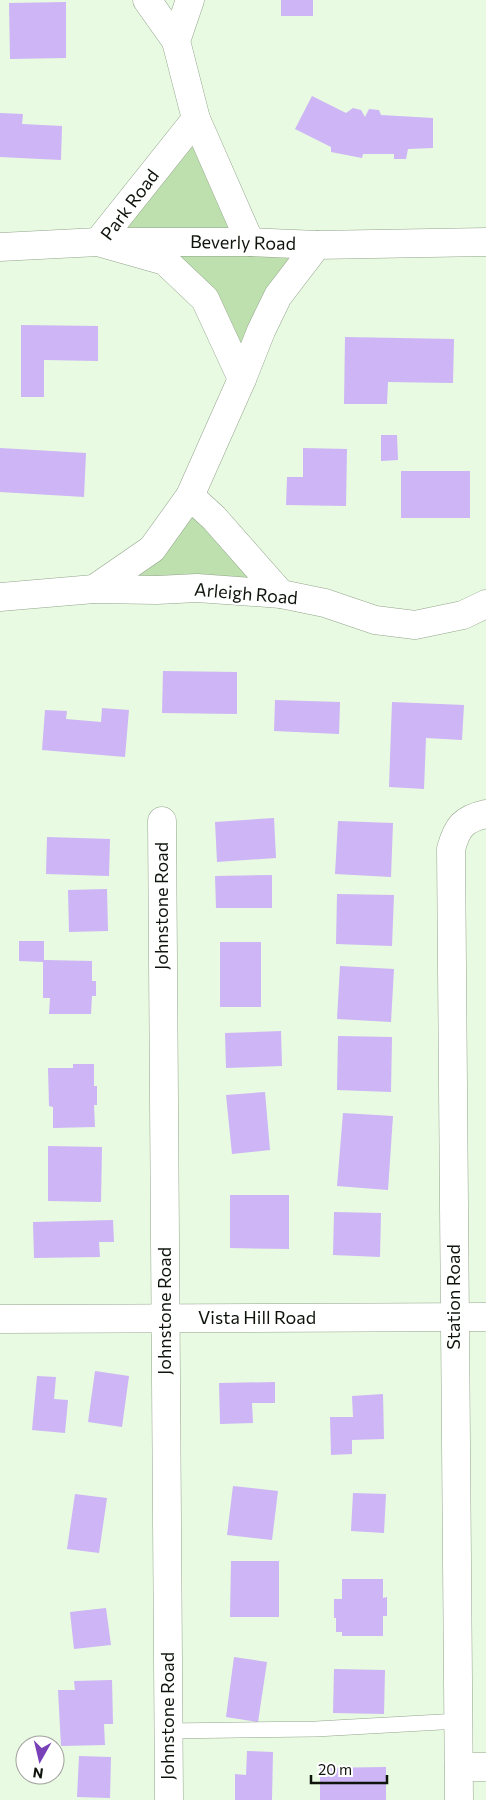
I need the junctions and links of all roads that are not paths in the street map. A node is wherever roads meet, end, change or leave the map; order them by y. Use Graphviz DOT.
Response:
graph roads {
  1 [pos="147,0"];
  2 [pos="190,0"];
  3 [pos="176,41"];
  4 [pos="196,119"];
  5 [pos="98,242"];
  6 [pos="250,242"];
  7 [pos="486,242"];
  8 [pos="318,245"];
  9 [pos="0,247"];
  10 [pos="242,379"];
  11 [pos="190,496"];
  12 [pos="94,589"];
  13 [pos="281,594"];
  14 [pos="0,597"];
  15 [pos="486,604"];
  16 [pos="486,814"];
  17 [pos="162,821"];
  18 [pos="454,1317"];
  19 [pos="486,1317"];
  20 [pos="165,1318"];
  21 [pos="0,1319"];
  22 [pos="459,1721"];
  23 [pos="169,1731"];
  24 [pos="459,1767"];
  25 [pos="486,1767"];
  26 [pos="169,1800"];
  27 [pos="459,1800"];
  1 -- 3 [label="street"];
  2 -- 3 [label="street"];
  3 -- 4 [label="street"];
  4 -- 5 [label="street, Park Road"];
  4 -- 6 [label="street"];
  5 -- 6 [label="street, Beverly Road"];
  5 -- 9 [label="street, Beverly Road"];
  5 -- 10 [label="street, Park Road"];
  6 -- 8 [label="street, Beverly Road"];
  7 -- 8 [label="street, Beverly Road"];
  8 -- 10 [label="street"];
  10 -- 11 [label="street"];
  11 -- 12 [label="street"];
  11 -- 13 [label="street"];
  12 -- 13 [label="street, Arleigh Road"];
  12 -- 14 [label="street, Arleigh Road"];
  13 -- 15 [label="street, Arleigh Road"];
  16 -- 18 [label="street, Station Road"];
  17 -- 20 [label="street, Johnstone Road"];
  18 -- 19 [label="street, Vista Hill Road"];
  18 -- 20 [label="street, Vista Hill Road"];
  18 -- 22 [label="street, Station Road"];
  20 -- 21 [label="street, Vista Hill Road"];
  20 -- 23 [label="street, Johnstone Road"];
  22 -- 23 [label="lane"];
  22 -- 24 [label="street, Station Road"];
  23 -- 26 [label="street, Johnstone Road"];
  24 -- 25 [label="street"];
  24 -- 27 [label="street, Station Road"];
}
